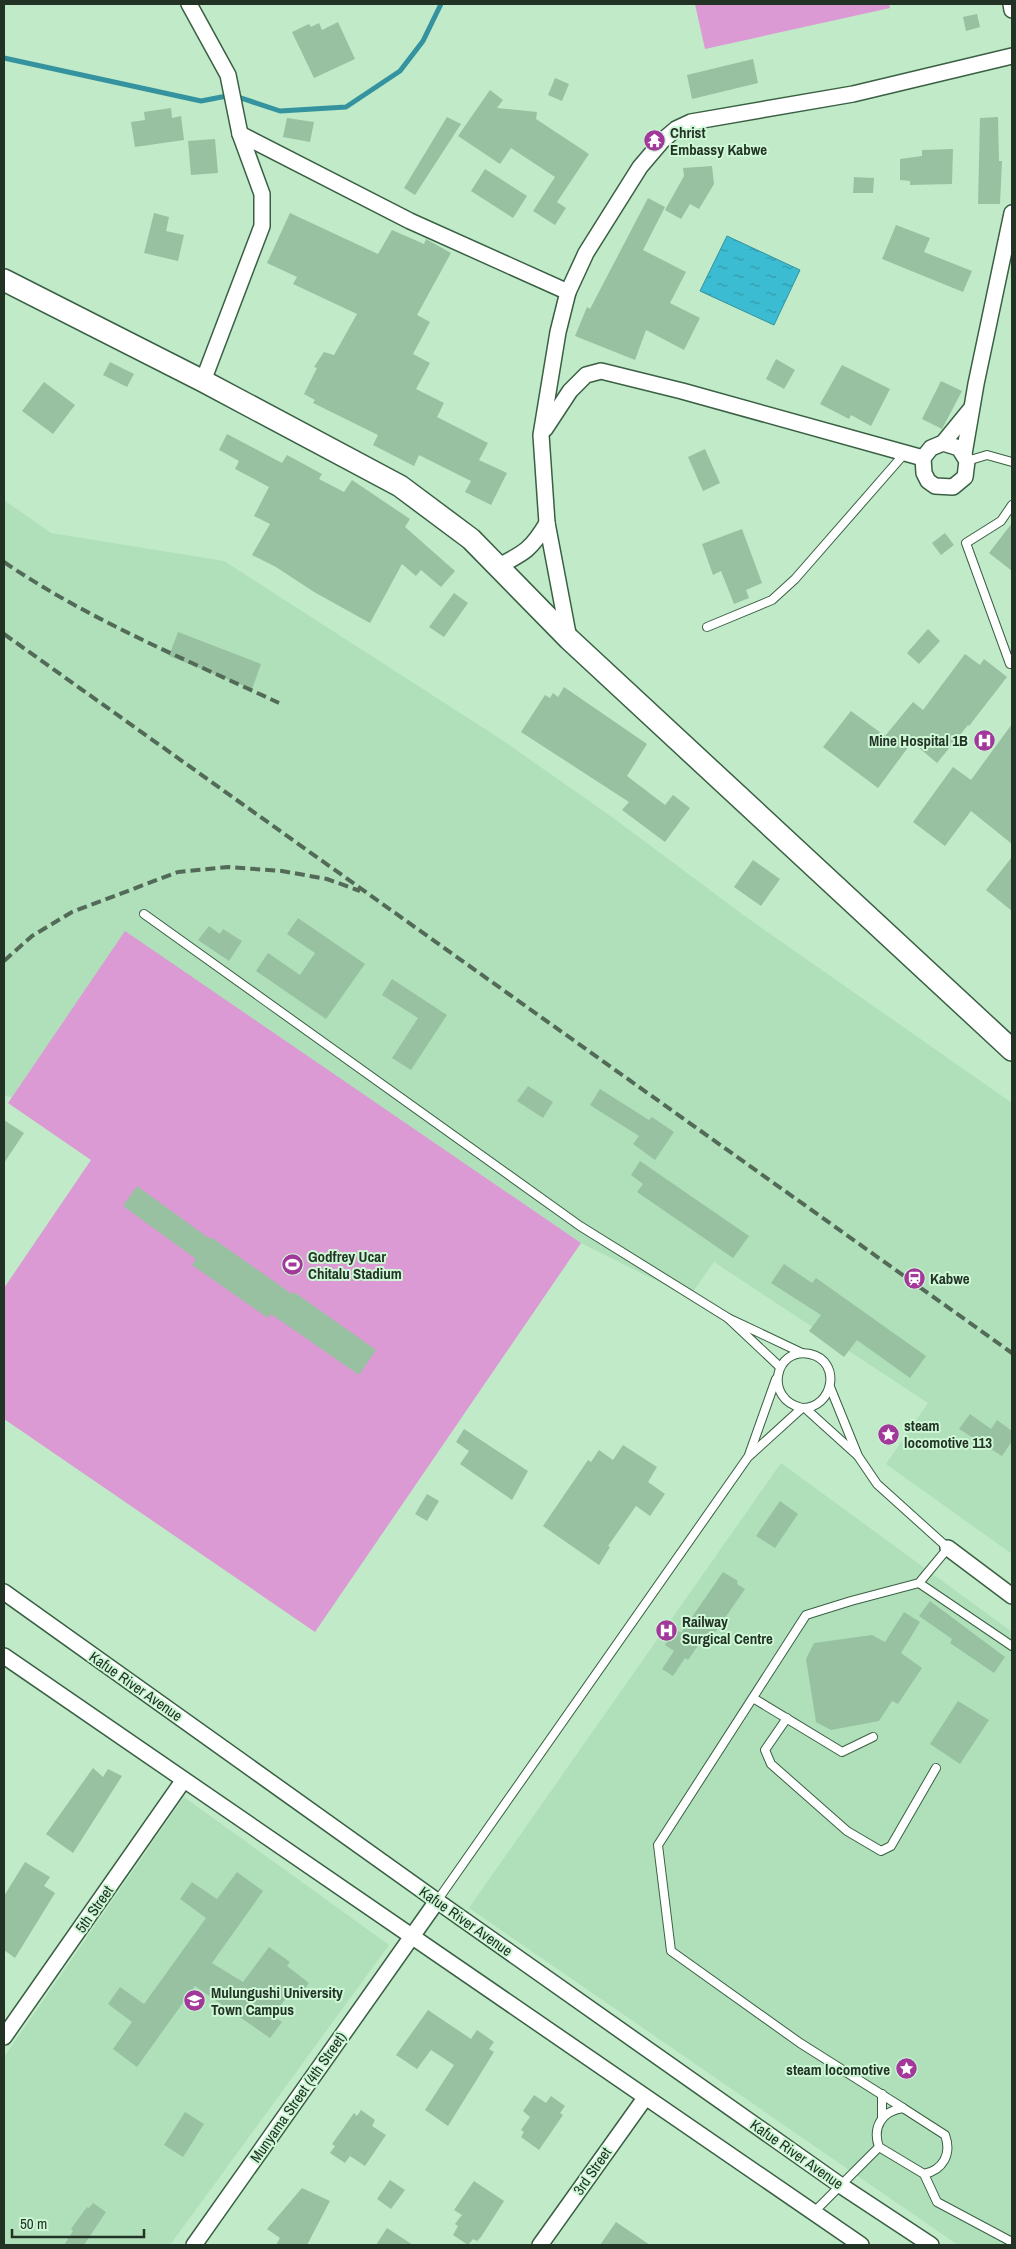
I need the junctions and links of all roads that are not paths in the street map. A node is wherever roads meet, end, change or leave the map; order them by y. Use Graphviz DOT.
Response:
graph roads {
  1 [pos="189,4"];
  2 [pos="1011,4"];
  3 [pos="1012,10"];
  4 [pos="1012,56"];
  5 [pos="240,134"];
  6 [pos="1012,213"];
  7 [pos="4,280"];
  8 [pos="568,292"];
  9 [pos="203,381"];
  10 [pos="971,409"];
  11 [pos="541,434"];
  12 [pos="943,443"];
  13 [pos="905,453"];
  14 [pos="923,458"];
  15 [pos="966,458"];
  16 [pos="1012,462"];
  17 [pos="1012,505"];
  18 [pos="547,523"];
  19 [pos="497,567"];
  20 [pos="707,627"];
  21 [pos="569,639"];
  22 [pos="1010,664"];
  23 [pos="144,914"];
  24 [pos="1012,1050"];
  25 [pos="728,1318"];
  26 [pos="802,1353"];
  27 [pos="780,1367"];
  28 [pos="778,1375"];
  29 [pos="830,1387"];
  30 [pos="804,1408"];
  31 [pos="858,1456"];
  32 [pos="748,1457"];
  33 [pos="948,1548"];
  34 [pos="919,1583"];
  35 [pos="4,1592"];
  36 [pos="1012,1596"];
  37 [pos="1012,1646"];
  38 [pos="4,1656"];
  39 [pos="752,1698"];
  40 [pos="786,1718"];
  41 [pos="873,1737"];
  42 [pos="936,1768"];
  43 [pos="183,1781"];
  44 [pos="437,1900"];
  45 [pos="411,1937"];
  46 [pos="4,2037"];
  47 [pos="882,2094"];
  48 [pos="645,2098"];
  49 [pos="903,2108"];
  50 [pos="882,2118"];
  51 [pos="879,2147"];
  52 [pos="924,2174"];
  53 [pos="840,2185"];
  54 [pos="813,2213"];
  55 [pos="1012,2242"];
  56 [pos="194,2245"];
  57 [pos="540,2245"];
  58 [pos="861,2245"];
  59 [pos="931,2245"];
  1 -- 5 [label="street"];
  2 -- 3 [label="street"];
  4 -- 8 [label="street"];
  5 -- 8 [label="street"];
  5 -- 9 [label="street"];
  6 -- 10 [label="street"];
  7 -- 9 [label="street"];
  8 -- 11 [label="street"];
  9 -- 19 [label="street"];
  10 -- 12 [label="street"];
  10 -- 15 [label="street"];
  11 -- 13 [label="street"];
  11 -- 18 [label="street"];
  12 -- 14 [label="street"];
  12 -- 15 [label="street"];
  13 -- 14 [label="street"];
  13 -- 20 [label="lane"];
  14 -- 15 [label="street"];
  15 -- 16 [label="lane"];
  17 -- 22 [label="lane"];
  18 -- 19 [label="street"];
  18 -- 21 [label="street"];
  19 -- 21 [label="street"];
  21 -- 24 [label="street"];
  23 -- 25 [label="lane"];
  25 -- 26 [label="lane"];
  25 -- 27 [label="lane"];
  26 -- 27 [label="lane"];
  26 -- 29 [label="lane"];
  27 -- 28 [label="lane"];
  28 -- 30 [label="lane"];
  28 -- 32 [label="lane"];
  29 -- 30 [label="lane"];
  29 -- 31 [label="lane"];
  30 -- 31 [label="lane"];
  30 -- 32 [label="lane"];
  31 -- 33 [label="lane"];
  32 -- 44 [label="lane"];
  33 -- 34 [label="lane"];
  33 -- 36 [label="street"];
  34 -- 37 [label="lane"];
  34 -- 39 [label="lane"];
  35 -- 44 [label="street, Kafue River Avenue"];
  38 -- 43 [label="street"];
  39 -- 40 [label="lane"];
  39 -- 47 [label="lane"];
  40 -- 41 [label="lane"];
  40 -- 42 [label="lane"];
  43 -- 45 [label="street"];
  43 -- 46 [label="street, 5th Street"];
  44 -- 45 [label="street, Munyama Street (4th Street)"];
  44 -- 53 [label="street, Kafue River Avenue"];
  45 -- 48 [label="street"];
  45 -- 56 [label="street, Munyama Street (4th Street)"];
  47 -- 49 [label="lane"];
  47 -- 50 [label="lane"];
  48 -- 54 [label="street"];
  48 -- 57 [label="street, 3rd Street"];
  49 -- 50 [label="lane"];
  49 -- 52 [label="lane"];
  50 -- 51 [label="lane"];
  51 -- 52 [label="lane"];
  51 -- 53 [label="lane"];
  52 -- 55 [label="lane"];
  53 -- 54 [label="lane"];
  53 -- 59 [label="street, Kafue River Avenue"];
  54 -- 58 [label="street"];
}
